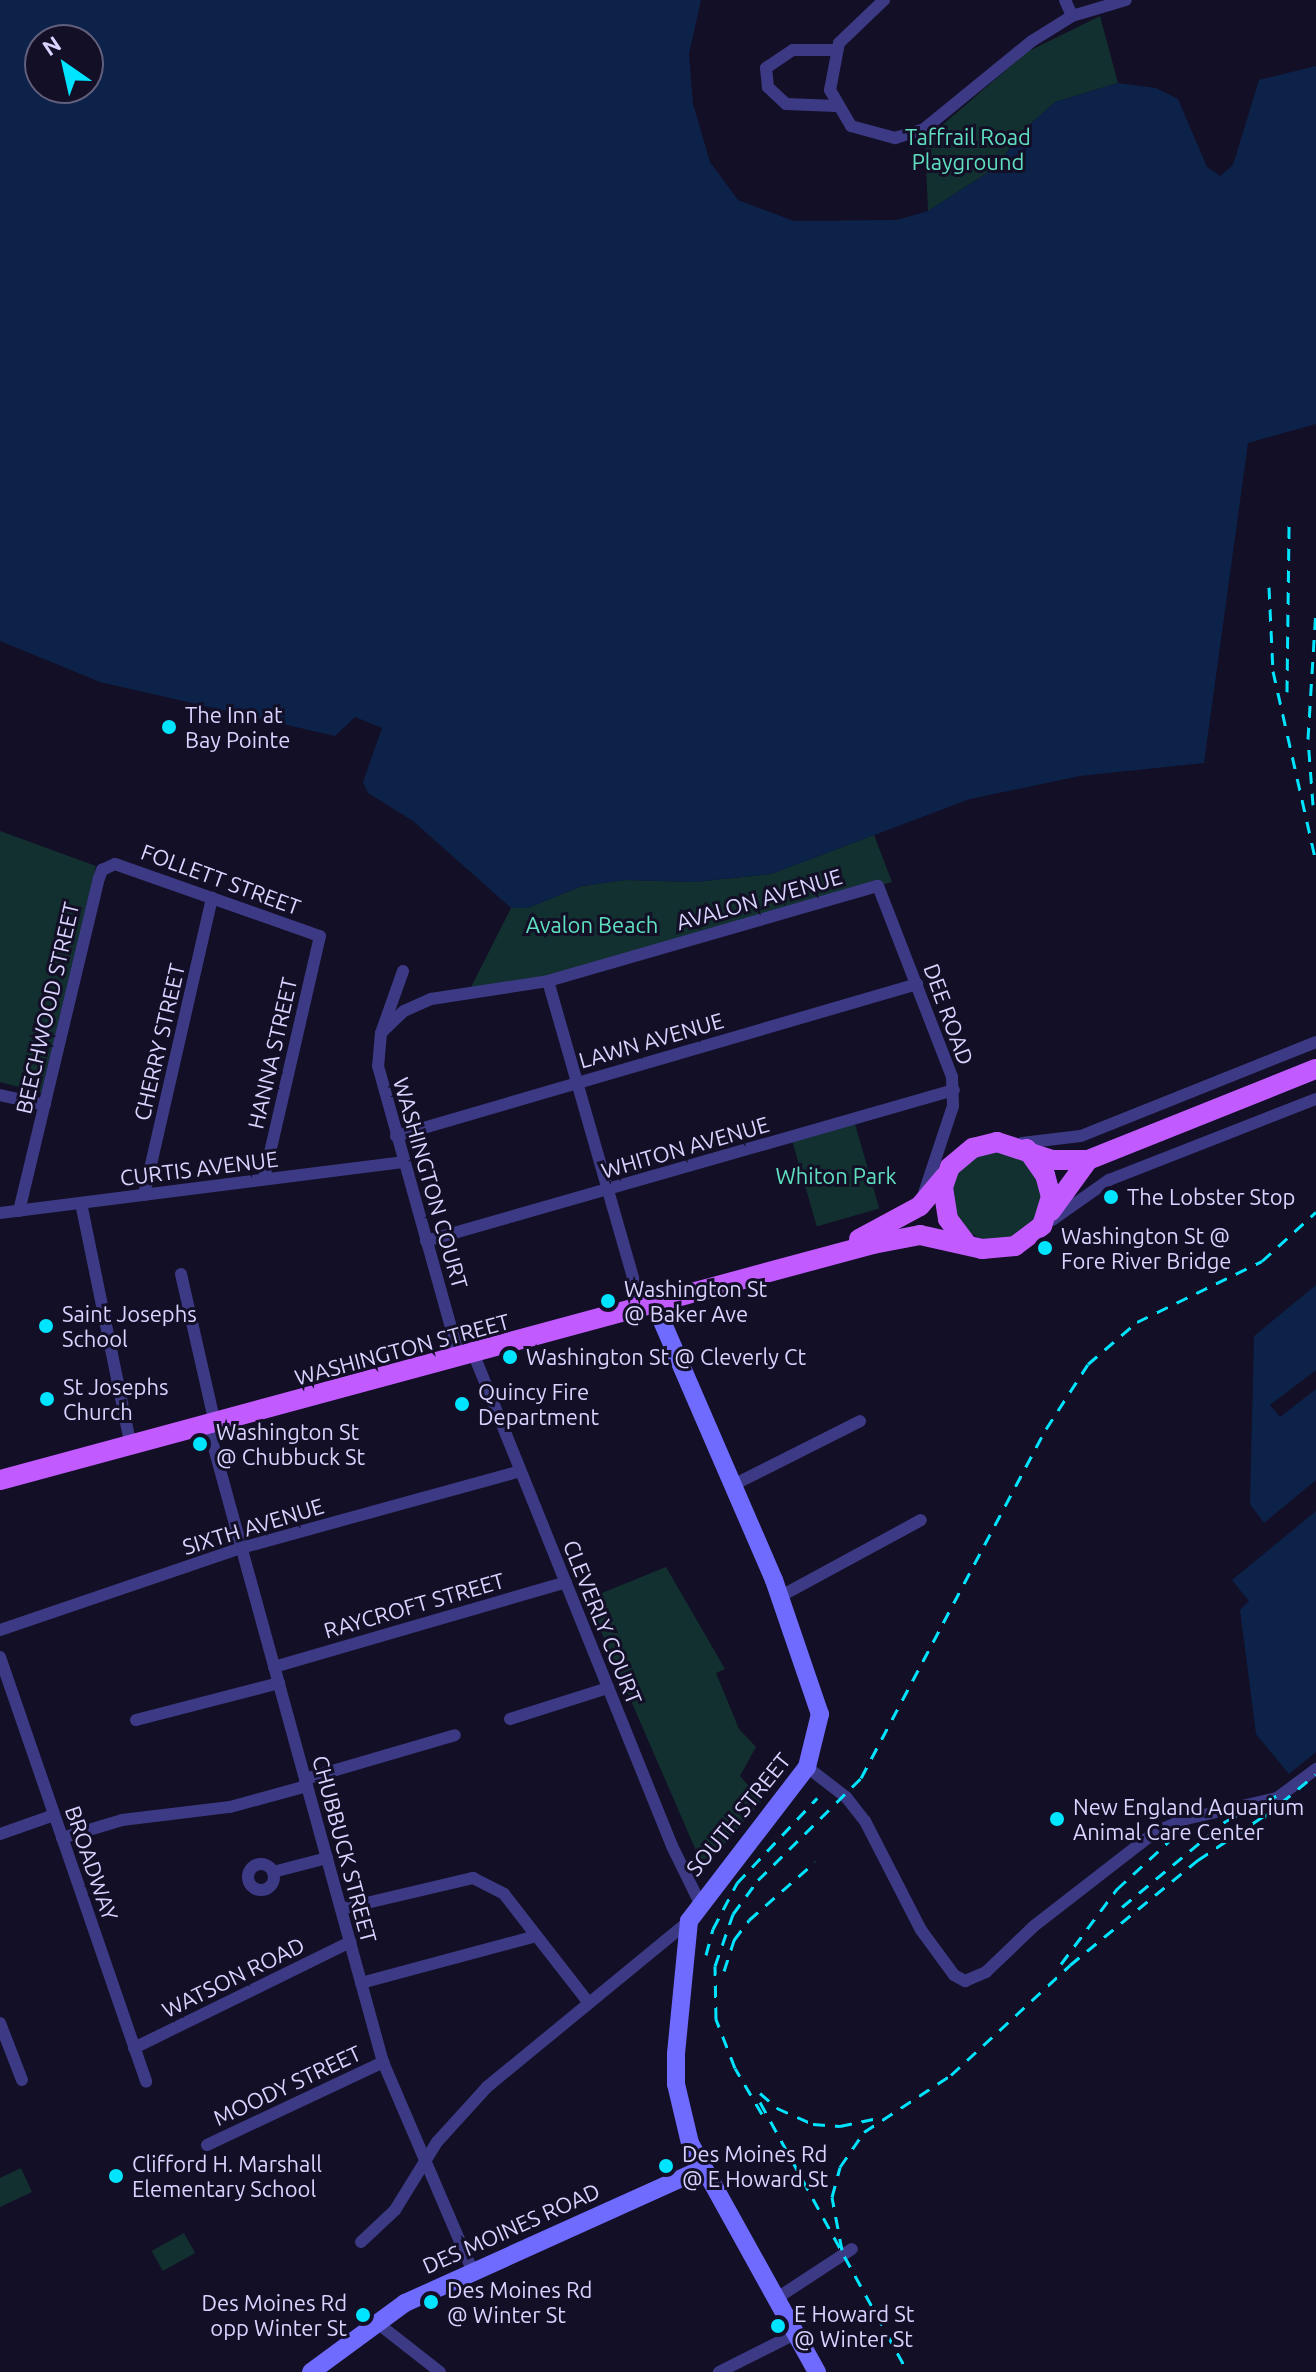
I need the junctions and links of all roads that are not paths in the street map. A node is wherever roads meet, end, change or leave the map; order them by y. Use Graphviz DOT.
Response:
graph roads {
  1 [pos="884,0"];
  2 [pos="1065,0"];
  3 [pos="1126,0"];
  4 [pos="1072,16"];
  5 [pos="837,50"];
  6 [pos="836,106"];
  7 [pos="108,865"];
  8 [pos="878,886"];
  9 [pos="212,898"];
  10 [pos="320,936"];
  11 [pos="403,971"];
  12 [pos="548,981"];
  13 [pos="917,984"];
  14 [pos="381,1033"];
  15 [pos="1316,1042"];
  16 [pos="1316,1069"];
  17 [pos="577,1081"];
  18 [pos="954,1090"];
  19 [pos="0,1095"];
  20 [pos="1316,1099"];
  21 [pos="45,1105"];
  22 [pos="396,1136"];
  23 [pos="1020,1146"];
  24 [pos="1088,1160"];
  25 [pos="403,1162"];
  26 [pos="945,1175"];
  27 [pos="264,1179"];
  28 [pos="608,1189"];
  29 [pos="144,1195"];
  30 [pos="81,1203"];
  31 [pos="920,1206"];
  32 [pos="19,1211"];
  33 [pos="0,1213"];
  34 [pos="1045,1221"];
  35 [pos="426,1241"];
  36 [pos="966,1243"];
  37 [pos="815,1258"];
  38 [pos="181,1274"];
  39 [pos="648,1306"];
  40 [pos="467,1357"];
  41 [pos="860,1421"];
  42 [pos="211,1425"];
  43 [pos="131,1446"];
  44 [pos="521,1471"];
  45 [pos="0,1480"];
  46 [pos="735,1484"];
  47 [pos="921,1520"];
  48 [pos="241,1548"];
  49 [pos="566,1582"];
  50 [pos="781,1596"];
  51 [pos="0,1630"];
  52 [pos="0,1657"];
  53 [pos="274,1667"];
  54 [pos="279,1683"];
  55 [pos="608,1688"];
  56 [pos="510,1719"];
  57 [pos="136,1720"];
  58 [pos="455,1735"];
  59 [pos="807,1767"];
  60 [pos="1316,1769"];
  61 [pos="306,1783"];
  62 [pos="54,1815"];
  63 [pos="0,1834"];
  64 [pos="62,1838"];
  65 [pos="327,1858"];
  66 [pos="273,1872"];
  67 [pos="699,1901"];
  68 [pos="341,1909"];
  69 [pos="689,1921"];
  70 [pos="536,1936"];
  71 [pos="350,1942"];
  72 [pos="361,1983"];
  73 [pos="588,2002"];
  74 [pos="0,2023"];
  75 [pos="134,2048"];
  76 [pos="383,2062"];
  77 [pos="22,2080"];
  78 [pos="146,2082"];
  79 [pos="207,2145"];
  80 [pos="426,2160"];
  81 [pos="702,2169"];
  82 [pos="361,2242"];
  83 [pos="847,2253"];
  84 [pos="473,2272"];
  85 [pos="774,2300"];
  86 [pos="376,2322"];
  87 [pos="795,2334"];
  88 [pos="311,2372"];
  89 [pos="440,2372"];
  90 [pos="719,2372"];
  91 [pos="817,2372"];
  1 -- 5 [label="street"];
  2 -- 4 [label="street"];
  3 -- 4 [label="street"];
  4 -- 6 [label="street"];
  5 -- 6 [label="street"];
  5 -- 6 [label="street"];
  7 -- 9 [label="street, FOLLETT STREET"];
  7 -- 21 [label="street, BEECHWOOD STREET"];
  8 -- 12 [label="street, AVALON AVENUE"];
  8 -- 13 [label="street, DEE ROAD"];
  9 -- 10 [label="street, FOLLETT STREET"];
  9 -- 29 [label="street, CHERRY STREET"];
  10 -- 27 [label="street, HANNA STREET"];
  11 -- 14 [label="street, WASHINGTON COURT"];
  12 -- 14 [label="street, AVALON AVENUE"];
  12 -- 17 [label="street"];
  13 -- 17 [label="street, LAWN AVENUE"];
  13 -- 18 [label="street, DEE ROAD"];
  14 -- 22 [label="street, WASHINGTON COURT"];
  15 -- 23 [label="street"];
  16 -- 24 [label="main road"];
  17 -- 22 [label="street, LAWN AVENUE"];
  17 -- 28 [label="street"];
  18 -- 28 [label="street, WHITON AVENUE"];
  18 -- 31 [label="street, DEE ROAD"];
  19 -- 21 [label="street"];
  20 -- 34 [label="street"];
  21 -- 32 [label="street, BEECHWOOD STREET"];
  22 -- 25 [label="street, WASHINGTON COURT"];
  23 -- 24 [label="main road"];
  23 -- 26 [label="main road"];
  23 -- 34 [label="main road"];
  24 -- 34 [label="main road"];
  25 -- 27 [label="street, CURTIS AVENUE"];
  25 -- 35 [label="street, WASHINGTON COURT"];
  26 -- 31 [label="main road, WASHINGTON STREET"];
  26 -- 36 [label="main road"];
  27 -- 29 [label="street, CURTIS AVENUE"];
  28 -- 35 [label="street, WHITON AVENUE"];
  28 -- 39 [label="street"];
  29 -- 30 [label="street, CURTIS AVENUE"];
  30 -- 32 [label="street, CURTIS AVENUE"];
  30 -- 43 [label="street"];
  31 -- 37 [label="main road, WASHINGTON STREET"];
  32 -- 33 [label="street, CURTIS AVENUE"];
  34 -- 36 [label="main road"];
  35 -- 40 [label="street, WASHINGTON COURT"];
  36 -- 37 [label="main road, WASHINGTON STREET"];
  37 -- 39 [label="main road, WASHINGTON STREET"];
  38 -- 42 [label="street, CHUBBUCK STREET"];
  39 -- 40 [label="main road, WASHINGTON STREET"];
  39 -- 46 [label="main road, SOUTH STREET"];
  40 -- 42 [label="main road, WASHINGTON STREET"];
  40 -- 44 [label="street, CLEVERLY COURT"];
  41 -- 46 [label="street"];
  42 -- 43 [label="main road, WASHINGTON STREET"];
  42 -- 48 [label="street, CHUBBUCK STREET"];
  43 -- 45 [label="main road, WASHINGTON STREET"];
  44 -- 48 [label="street, SIXTH AVENUE"];
  44 -- 49 [label="street, CLEVERLY COURT"];
  46 -- 50 [label="main road, SOUTH STREET"];
  47 -- 50 [label="street"];
  48 -- 51 [label="street, SIXTH AVENUE"];
  48 -- 53 [label="street, CHUBBUCK STREET"];
  49 -- 53 [label="street, RAYCROFT STREET"];
  49 -- 55 [label="street, CLEVERLY COURT"];
  50 -- 59 [label="main road, SOUTH STREET"];
  52 -- 62 [label="street, BROADWAY"];
  53 -- 54 [label="street, CHUBBUCK STREET"];
  54 -- 57 [label="street"];
  54 -- 61 [label="street, CHUBBUCK STREET"];
  55 -- 56 [label="street"];
  55 -- 67 [label="street, CLEVERLY COURT"];
  58 -- 61 [label="street"];
  59 -- 60 [label="street"];
  59 -- 67 [label="main road, SOUTH STREET"];
  61 -- 64 [label="street"];
  61 -- 65 [label="street, CHUBBUCK STREET"];
  62 -- 63 [label="street"];
  62 -- 64 [label="street, BROADWAY"];
  64 -- 75 [label="street, BROADWAY"];
  65 -- 66 [label="street"];
  65 -- 68 [label="street, CHUBBUCK STREET"];
  67 -- 69 [label="main road, SOUTH STREET"];
  68 -- 70 [label="street"];
  68 -- 71 [label="street, CHUBBUCK STREET"];
  69 -- 73 [label="street, SOUTH STREET"];
  69 -- 81 [label="main road"];
  70 -- 72 [label="street"];
  70 -- 73 [label="street"];
  71 -- 72 [label="street, CHUBBUCK STREET"];
  71 -- 75 [label="street, WATSON ROAD"];
  72 -- 76 [label="street, CHUBBUCK STREET"];
  73 -- 80 [label="street, SOUTH STREET"];
  74 -- 77 [label="street"];
  75 -- 78 [label="street, BROADWAY"];
  76 -- 79 [label="street, MOODY STREET"];
  76 -- 80 [label="street, CHUBBUCK STREET"];
  80 -- 82 [label="street, SOUTH STREET"];
  80 -- 84 [label="street, CHUBBUCK STREET"];
  81 -- 84 [label="main road, DES MOINES ROAD"];
  81 -- 85 [label="main road"];
  83 -- 85 [label="street"];
  84 -- 86 [label="main road, DES MOINES ROAD"];
  85 -- 87 [label="main road"];
  86 -- 88 [label="main road, DES MOINES ROAD"];
  86 -- 89 [label="street"];
  87 -- 90 [label="street"];
  87 -- 91 [label="main road"];
}
